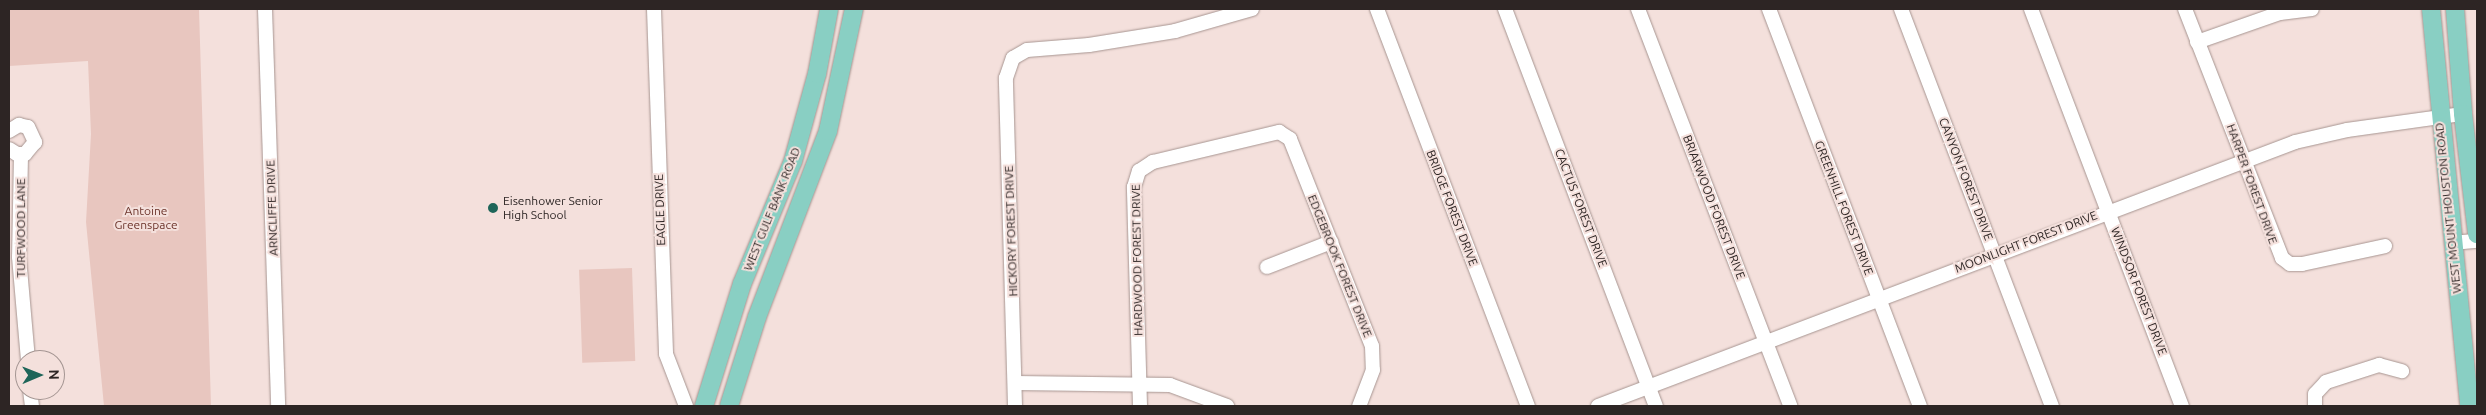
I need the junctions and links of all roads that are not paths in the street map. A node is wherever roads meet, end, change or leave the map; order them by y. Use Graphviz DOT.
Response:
graph roads {
  1 [pos="266,9"];
  2 [pos="654,9"];
  3 [pos="829,9"];
  4 [pos="854,9"];
  5 [pos="1252,9"];
  6 [pos="1377,9"];
  7 [pos="1505,9"];
  8 [pos="1638,9"];
  9 [pos="1769,9"];
  10 [pos="1901,9"];
  11 [pos="2031,9"];
  12 [pos="2185,9"];
  13 [pos="2312,9"];
  14 [pos="2431,9"];
  15 [pos="2455,9"];
  16 [pos="2197,42"];
  17 [pos="2463,114"];
  18 [pos="2439,116"];
  19 [pos="9,131"];
  20 [pos="1280,132"];
  21 [pos="15,152"];
  22 [pos="2244,161"];
  23 [pos="2109,211"];
  24 [pos="2477,234"];
  25 [pos="2477,241"];
  26 [pos="1331,242"];
  27 [pos="2452,244"];
  28 [pos="2385,246"];
  29 [pos="1994,254"];
  30 [pos="1267,268"];
  31 [pos="1879,299"];
  32 [pos="726,329"];
  33 [pos="749,340"];
  34 [pos="1766,342"];
  35 [pos="27,350"];
  36 [pos="2402,371"];
  37 [pos="1015,383"];
  38 [pos="1139,383"];
  39 [pos="1649,387"];
  40 [pos="2315,400"];
  41 [pos="278,406"];
  42 [pos="686,406"];
  43 [pos="704,406"];
  44 [pos="729,406"];
  45 [pos="1015,406"];
  46 [pos="1140,406"];
  47 [pos="1227,406"];
  48 [pos="1359,406"];
  49 [pos="1528,406"];
  50 [pos="1598,406"];
  51 [pos="1656,406"];
  52 [pos="1790,406"];
  53 [pos="1920,406"];
  54 [pos="2052,406"];
  55 [pos="2182,406"];
  56 [pos="2469,406"];
  1 -- 41 [label="street, ARNCLIFFE DRIVE"];
  2 -- 42 [label="street, EAGLE DRIVE"];
  3 -- 32 [label="main road, WEST GULF BANK ROAD"];
  4 -- 33 [label="main road, WEST GULF BANK ROAD"];
  5 -- 37 [label="street, HICKORY FOREST DRIVE"];
  6 -- 49 [label="street, BRIDGE FOREST DRIVE"];
  7 -- 39 [label="street, CACTUS FOREST DRIVE"];
  8 -- 34 [label="street, BRIARWOOD FOREST DRIVE"];
  9 -- 31 [label="street, GREENHILL FOREST DRIVE"];
  10 -- 29 [label="street, CANYON FOREST DRIVE"];
  11 -- 23 [label="street, WINDSOR FOREST DRIVE"];
  12 -- 16 [label="street, HARPER FOREST DRIVE"];
  13 -- 16 [label="street"];
  14 -- 18 [label="main road, WEST MOUNT HOUSTON ROAD"];
  15 -- 17 [label="main road, WEST MOUNT HOUSTON ROAD"];
  16 -- 22 [label="street, HARPER FOREST DRIVE"];
  17 -- 18 [label="street, MOONLIGHT FOREST DRIVE"];
  17 -- 24 [label="main road, WEST MOUNT HOUSTON ROAD"];
  18 -- 22 [label="street, MOONLIGHT FOREST DRIVE"];
  18 -- 27 [label="main road, WEST MOUNT HOUSTON ROAD"];
  19 -- 21 [label="street, TURFWOOD LANE"];
  20 -- 26 [label="street, EDGEBROOK FOREST DRIVE"];
  20 -- 38 [label="street, HARDWOOD FOREST DRIVE"];
  21 -- 35 [label="street, TURFWOOD LANE"];
  22 -- 23 [label="street, MOONLIGHT FOREST DRIVE"];
  22 -- 28 [label="street, HARPER FOREST DRIVE"];
  23 -- 29 [label="street, MOONLIGHT FOREST DRIVE"];
  23 -- 55 [label="street, WINDSOR FOREST DRIVE"];
  25 -- 27 [label="street"];
  26 -- 30 [label="street"];
  26 -- 48 [label="street, EDGEBROOK FOREST DRIVE"];
  27 -- 56 [label="main road, WEST MOUNT HOUSTON ROAD"];
  29 -- 31 [label="street, MOONLIGHT FOREST DRIVE"];
  29 -- 54 [label="street, CANYON FOREST DRIVE"];
  31 -- 34 [label="street, MOONLIGHT FOREST DRIVE"];
  31 -- 53 [label="street, GREENHILL FOREST DRIVE"];
  32 -- 33 [label="main road"];
  32 -- 43 [label="main road, WEST GULF BANK ROAD"];
  33 -- 44 [label="main road, WEST GULF BANK ROAD"];
  34 -- 39 [label="street, MOONLIGHT FOREST DRIVE"];
  34 -- 52 [label="street, BRIARWOOD FOREST DRIVE"];
  36 -- 40 [label="street"];
  37 -- 38 [label="street"];
  37 -- 45 [label="street, HICKORY FOREST DRIVE"];
  38 -- 46 [label="street, HARDWOOD FOREST DRIVE"];
  38 -- 47 [label="street"];
  39 -- 50 [label="street, MOONLIGHT FOREST DRIVE"];
  39 -- 51 [label="street, CACTUS FOREST DRIVE"];
}
